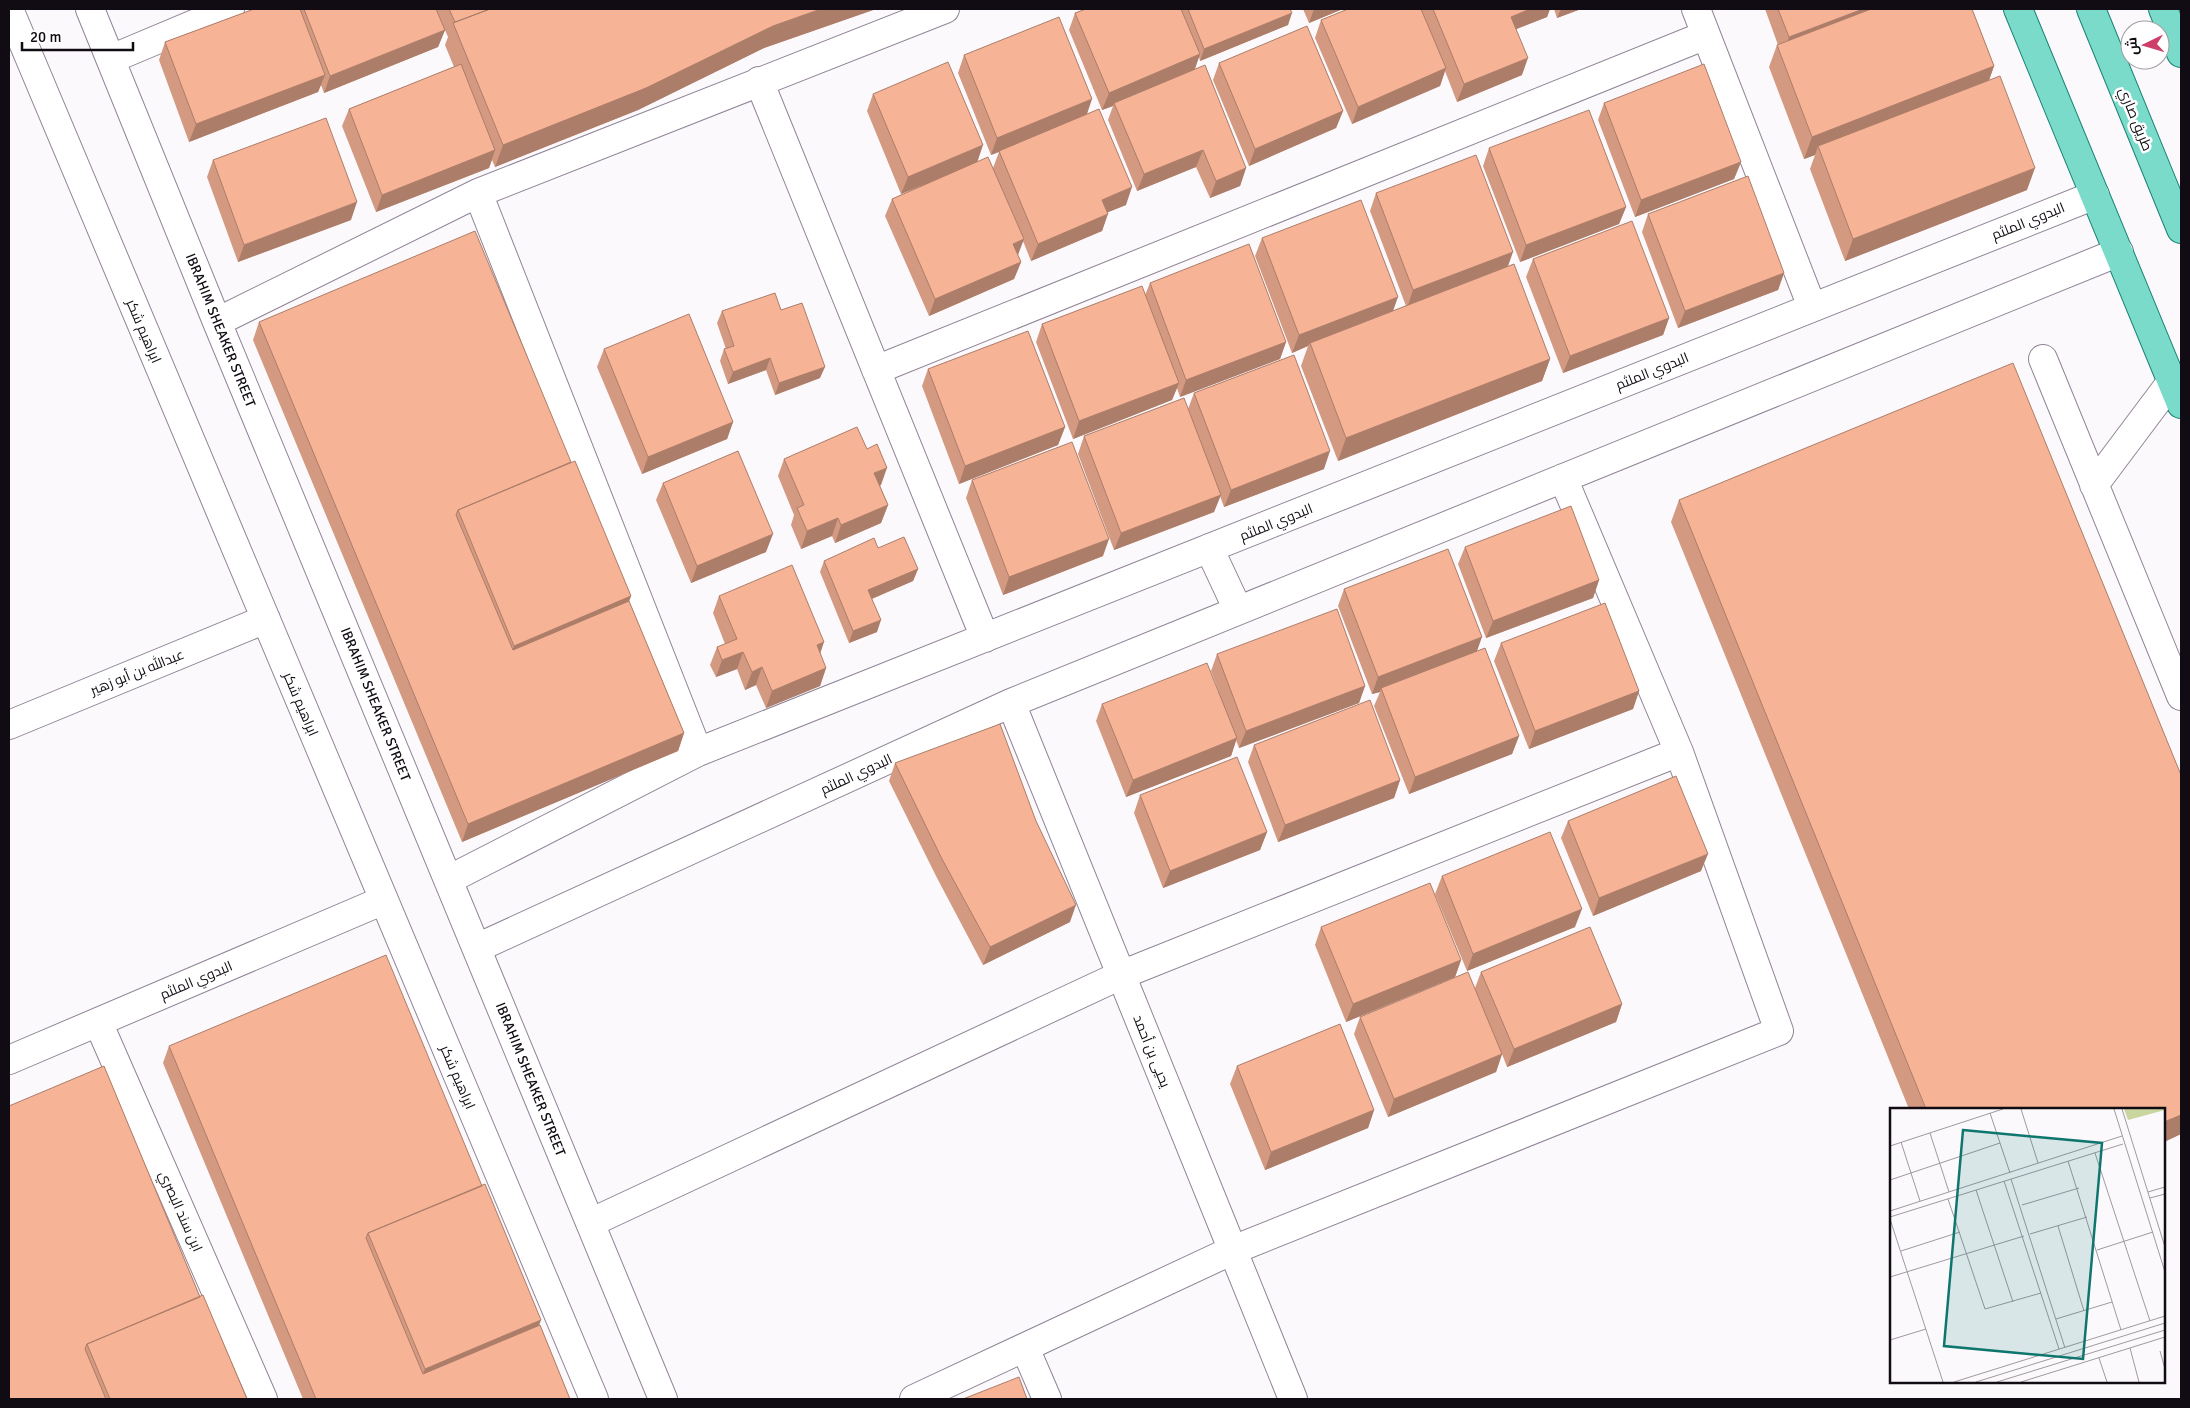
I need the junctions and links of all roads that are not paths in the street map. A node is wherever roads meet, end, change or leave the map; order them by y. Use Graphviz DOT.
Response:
graph roads {
  1 [pos="9,9"];
  2 [pos="90,9"];
  3 [pos="230,9"];
  4 [pos="944,9"];
  5 [pos="1696,9"];
  6 [pos="2018,9"];
  7 [pos="2091,9"];
  8 [pos="2163,9"];
  9 [pos="1706,35"];
  10 [pos="2181,52"];
  11 [pos="111,60"];
  12 [pos="759,81"];
  13 [pos="478,192"];
  14 [pos="2095,195"];
  15 [pos="2181,228"];
  16 [pos="2119,252"];
  17 [pos="1812,307"];
  18 [pos="217,322"];
  19 [pos="2043,359"];
  20 [pos="876,370"];
  21 [pos="2177,393"];
  22 [pos="1563,478"];
  23 [pos="2094,485"];
  24 [pos="1209,548"];
  25 [pos="1238,610"];
  26 [pos="266,619"];
  27 [pos="985,638"];
  28 [pos="2181,696"];
  29 [pos="1011,703"];
  30 [pos="9,725"];
  31 [pos="698,752"];
  32 [pos="1679,752"];
  33 [pos="448,880"];
  34 [pos="384,900"];
  35 [pos="477,948"];
  36 [pos="1121,975"];
  37 [pos="98,1022"];
  38 [pos="9,1060"];
  39 [pos="590,1223"];
  40 [pos="1233,1250"];
  41 [pos="1025,1348"];
  42 [pos="263,1399"];
  43 [pos="594,1399"];
  44 [pos="664,1399"];
  45 [pos="914,1399"];
  46 [pos="1047,1399"];
  47 [pos="1294,1399"];
  1 -- 26 [label="street, ابراهيم شكر"];
  2 -- 11 [label="street, IBRAHIM SHEAKER STREET"];
  3 -- 11 [label="street"];
  4 -- 12 [label="street"];
  5 -- 9 [label="street"];
  6 -- 14 [label="main road"];
  7 -- 15 [label="main road, طريق صاري"];
  8 -- 10 [label="main road"];
  9 -- 17 [label="street"];
  9 -- 20 [label="street"];
  11 -- 18 [label="street, IBRAHIM SHEAKER STREET"];
  12 -- 13 [label="street"];
  12 -- 20 [label="street"];
  13 -- 18 [label="street"];
  13 -- 31 [label="street"];
  14 -- 16 [label="main road"];
  14 -- 17 [label="street, البدوي الملثم"];
  16 -- 21 [label="main road"];
  16 -- 22 [label="street, البدوي الملثم"];
  17 -- 24 [label="street, البدوي الملثم"];
  18 -- 33 [label="street, IBRAHIM SHEAKER STREET"];
  19 -- 23 [label="street"];
  20 -- 27 [label="street"];
  21 -- 23 [label="street"];
  22 -- 25 [label="street, البدوي الملثم"];
  22 -- 32 [label="street"];
  23 -- 28 [label="street"];
  24 -- 25 [label="street"];
  24 -- 27 [label="street, البدوي الملثم"];
  25 -- 29 [label="street, البدوي الملثم"];
  26 -- 30 [label="street, عبدالله بن أبو زهير"];
  26 -- 34 [label="street, ابراهيم شكر"];
  27 -- 31 [label="street, البدوي الملثم"];
  29 -- 35 [label="street, البدوي الملثم"];
  29 -- 36 [label="street, يحيى بن أحمد"];
  31 -- 33 [label="street, البدوي الملثم"];
  32 -- 36 [label="street"];
  32 -- 40 [label="street"];
  33 -- 35 [label="street, IBRAHIM SHEAKER STREET"];
  34 -- 37 [label="street, البدوي الملثم"];
  34 -- 43 [label="street, ابراهيم شكر"];
  35 -- 39 [label="street, IBRAHIM SHEAKER STREET"];
  36 -- 39 [label="street"];
  36 -- 40 [label="street, يحيى بن أحمد"];
  37 -- 38 [label="street, البدوي الملثم"];
  37 -- 42 [label="street, ابن سند البصري"];
  39 -- 44 [label="street, IBRAHIM SHEAKER STREET"];
  40 -- 41 [label="street"];
  40 -- 47 [label="street, يحيى بن أحمد"];
  41 -- 45 [label="street"];
  41 -- 46 [label="street"];
}
